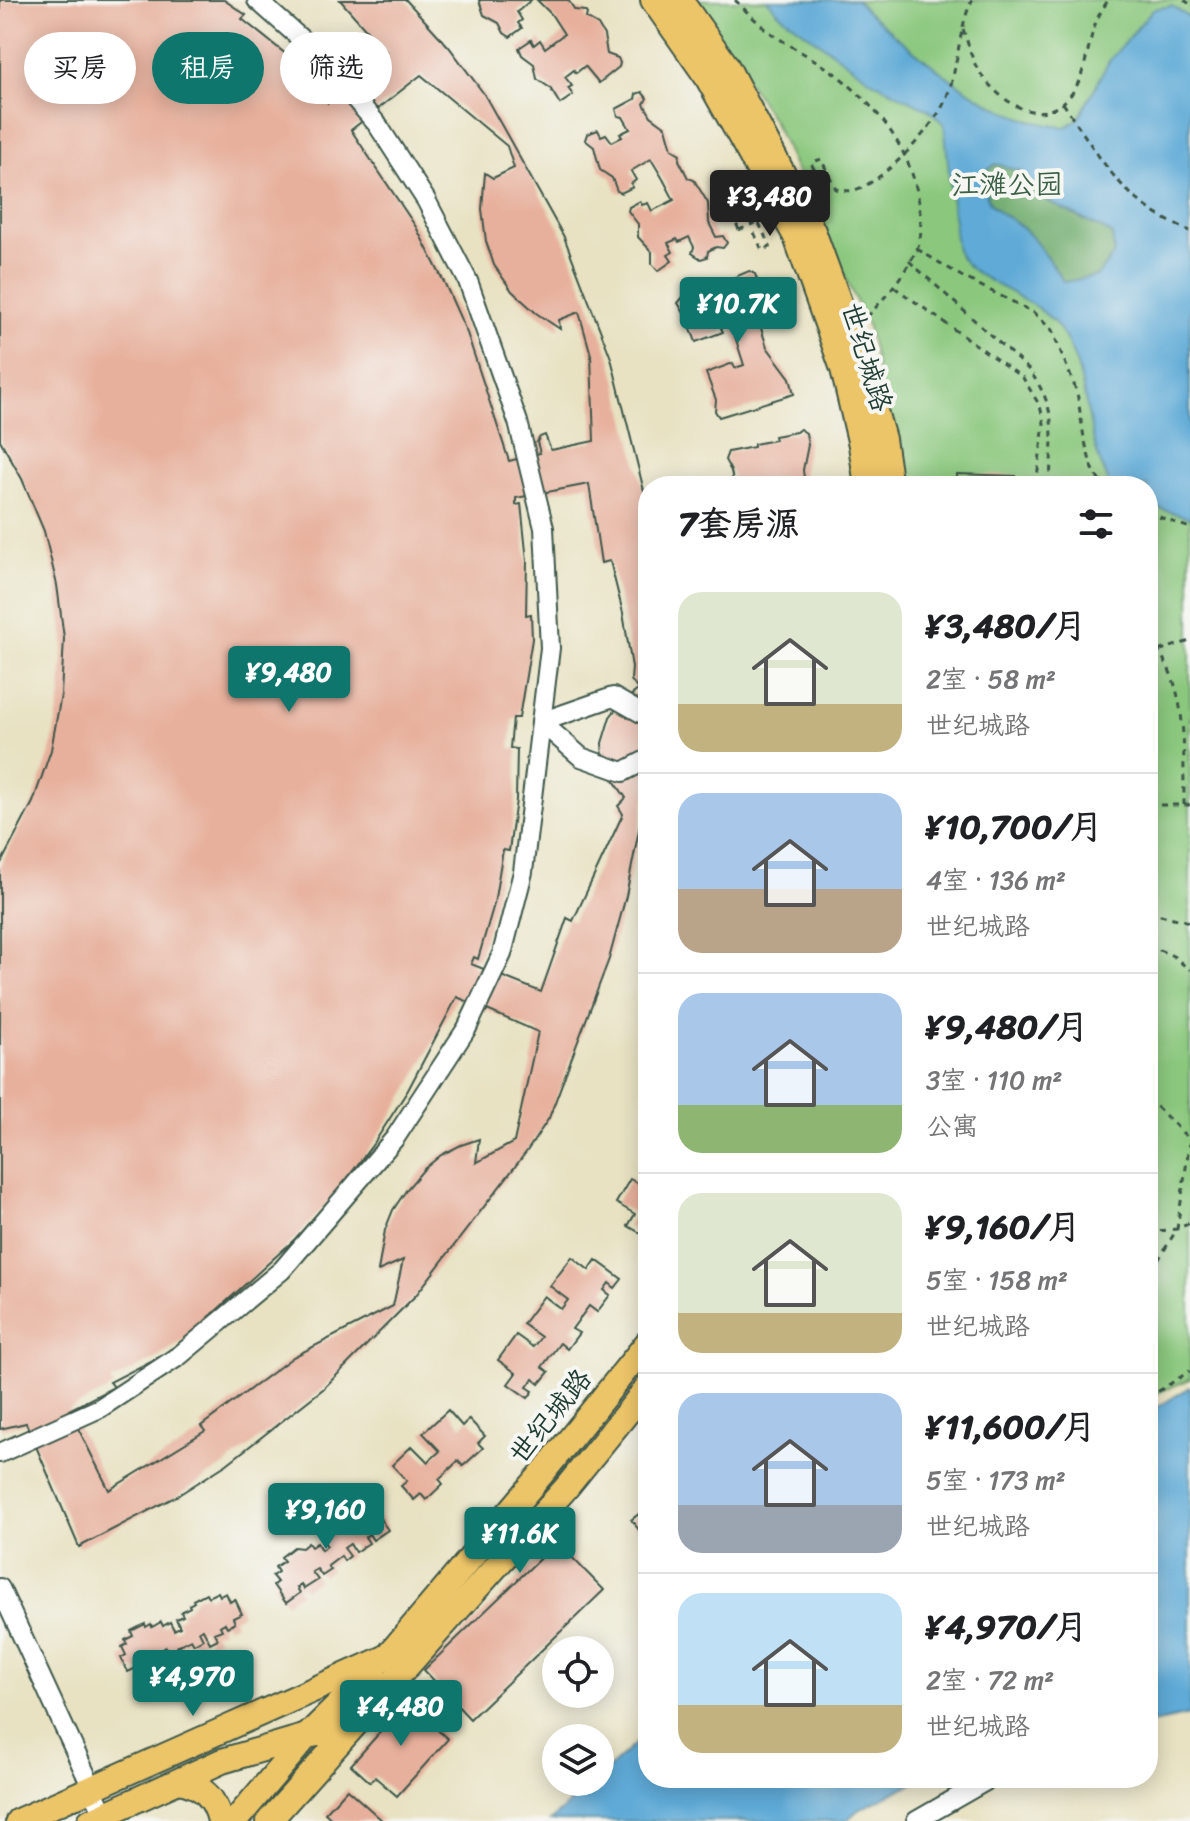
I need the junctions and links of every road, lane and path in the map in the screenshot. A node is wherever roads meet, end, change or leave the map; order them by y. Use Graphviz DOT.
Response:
graph roads {
  1 [pos="257,0"];
  2 [pos="653,0"];
  3 [pos="680,0"];
  4 [pos="735,0"];
  5 [pos="972,0"];
  6 [pos="1108,0"];
  7 [pos="1184,0"];
  8 [pos="1190,4"];
  9 [pos="963,29"];
  10 [pos="1062,103"];
  11 [pos="904,153"];
  12 [pos="753,230"];
  13 [pos="1190,231"];
  14 [pos="917,249"];
  15 [pos="909,261"];
  16 [pos="893,286"];
  17 [pos="865,320"];
  18 [pos="866,476"];
  19 [pos="889,476"];
  20 [pos="1037,476"];
  21 [pos="1050,476"];
  22 [pos="1097,476"];
  23 [pos="1158,517"];
  24 [pos="1190,528"];
  25 [pos="1190,641"];
  26 [pos="1158,651"];
  27 [pos="638,711"];
  28 [pos="541,722"];
  29 [pos="638,764"];
  30 [pos="1158,805"];
  31 [pos="1187,805"];
  32 [pos="1158,914"];
  33 [pos="1190,922"];
  34 [pos="1158,949"];
  35 [pos="1190,970"];
  36 [pos="1158,1108"];
  37 [pos="1190,1223"];
  38 [pos="1177,1229"];
  39 [pos="1158,1231"];
  40 [pos="1158,1260"];
  41 [pos="638,1354"];
  42 [pos="1190,1371"];
  43 [pos="1158,1392"];
  44 [pos="638,1399"];
  45 [pos="0,1453"];
  46 [pos="0,1588"];
  47 [pos="387,1657"];
  48 [pos="350,1728"];
  49 [pos="307,1736"];
  50 [pos="180,1781"];
  51 [pos="93,1787"];
  52 [pos="974,1788"];
  53 [pos="97,1818"];
  54 [pos="18,1821"];
  55 [pos="220,1821"];
  56 [pos="235,1821"];
  57 [pos="269,1821"];
  58 [pos="916,1821"];
  1 -- 28 [label="street"];
  2 -- 18 [label="main road, 世纪城路"];
  3 -- 19 [label="main road, 世纪城路"];
  4 -- 11 [label="path"];
  5 -- 9 [label="path"];
  6 -- 10 [label="path"];
  7 -- 8 [label="path"];
  9 -- 10 [label="path"];
  9 -- 11 [label="path"];
  10 -- 13 [label="path"];
  11 -- 12 [label="path, bridge"];
  11 -- 14 [label="path"];
  14 -- 15 [label="path"];
  14 -- 22 [label="path"];
  15 -- 16 [label="path"];
  15 -- 21 [label="path"];
  16 -- 17 [label="path"];
  16 -- 20 [label="path"];
  23 -- 24 [label="path"];
  25 -- 26 [label="path"];
  26 -- 31 [label="path"];
  27 -- 28 [label="street"];
  28 -- 29 [label="street"];
  28 -- 45 [label="street"];
  30 -- 31 [label="path"];
  32 -- 33 [label="path"];
  34 -- 35 [label="path"];
  36 -- 38 [label="path"];
  37 -- 38 [label="path"];
  38 -- 39 [label="path"];
  38 -- 40 [label="path"];
  41 -- 47 [label="main road, 世纪城路"];
  42 -- 43 [label="path"];
  44 -- 48 [label="main road, 世纪城路"];
  46 -- 51 [label="street"];
  47 -- 49 [label="main road"];
  47 -- 51 [label="main road, 世纪城路"];
  48 -- 49 [label="main road"];
  48 -- 57 [label="main road, 世纪城路"];
  49 -- 50 [label="main road"];
  49 -- 56 [label="main road"];
  50 -- 53 [label="main road"];
  50 -- 55 [label="main road"];
  51 -- 53 [label="street"];
  51 -- 54 [label="main road, 世纪城路"];
  52 -- 58 [label="street"];
}
